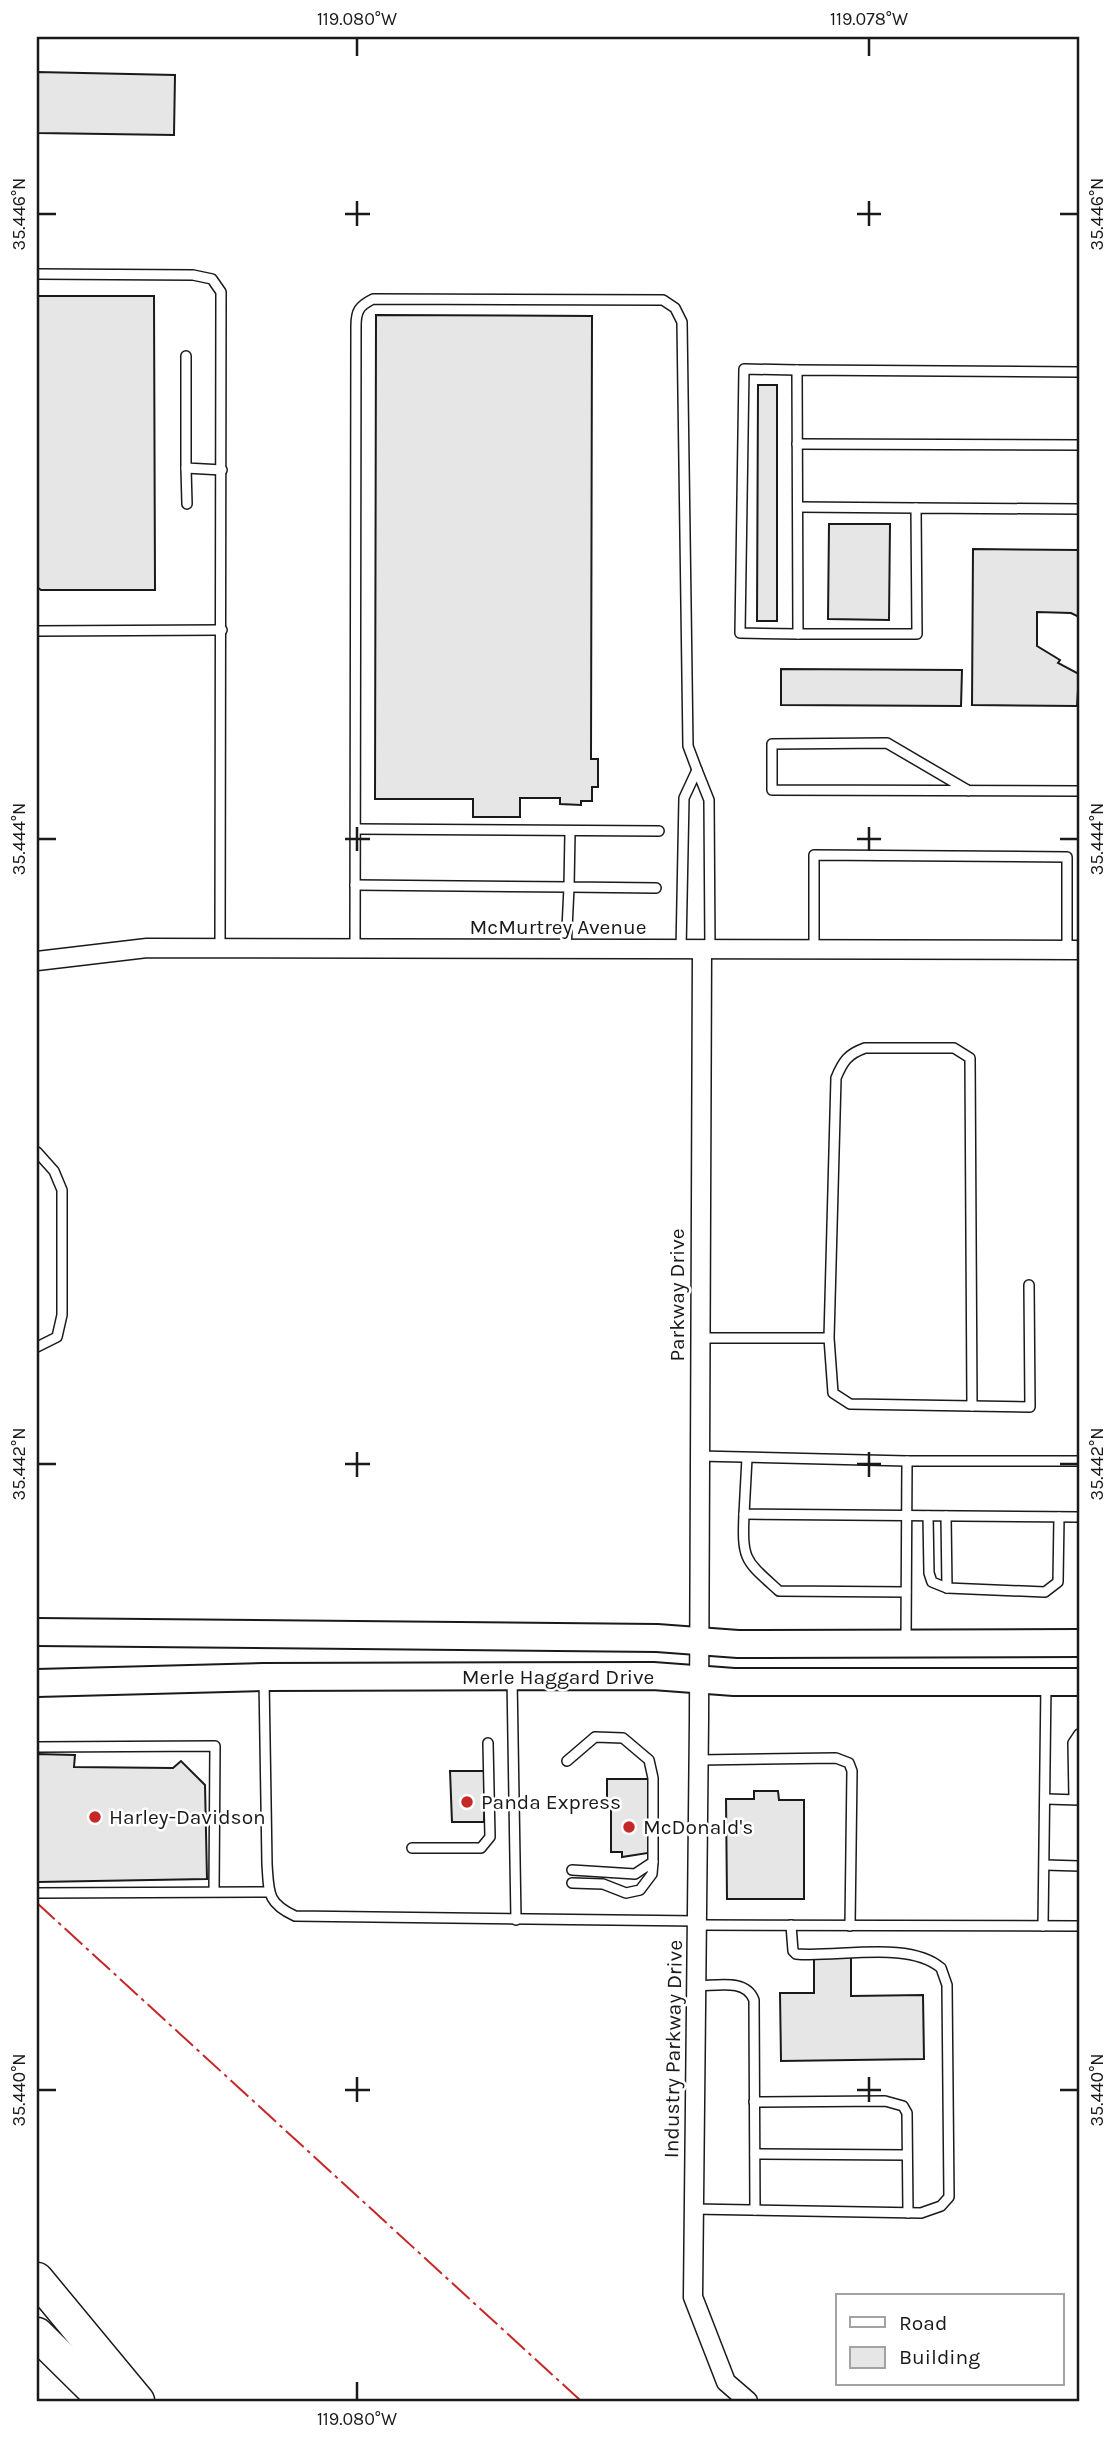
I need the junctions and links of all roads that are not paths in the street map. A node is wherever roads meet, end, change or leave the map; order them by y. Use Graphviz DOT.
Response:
graph roads {
  1 [pos="37,274"];
  2 [pos="187,356"];
  3 [pos="797,370"];
  4 [pos="1079,372"];
  5 [pos="797,444"];
  6 [pos="1079,445"];
  7 [pos="187,468"];
  8 [pos="222,470"];
  9 [pos="187,503"];
  10 [pos="798,507"];
  11 [pos="916,508"];
  12 [pos="1079,509"];
  13 [pos="222,629"];
  14 [pos="37,631"];
  15 [pos="799,634"];
  16 [pos="697,770"];
  17 [pos="1079,791"];
  18 [pos="969,792"];
  19 [pos="356,829"];
  20 [pos="659,831"];
  21 [pos="570,832"];
  22 [pos="355,885"];
  23 [pos="569,887"];
  24 [pos="656,888"];
  25 [pos="220,948"];
  26 [pos="355,949"];
  27 [pos="566,950"];
  28 [pos="681,950"];
  29 [pos="706,950"];
  30 [pos="1073,950"];
  31 [pos="814,951"];
  32 [pos="37,961"];
  33 [pos="37,1152"];
  34 [pos="1029,1285"];
  35 [pos="700,1338"];
  36 [pos="829,1338"];
  37 [pos="37,1347"];
  38 [pos="972,1406"];
  39 [pos="699,1457"];
  40 [pos="747,1458"];
  41 [pos="907,1461"];
  42 [pos="1079,1461"];
  43 [pos="744,1514"];
  44 [pos="906,1516"];
  45 [pos="928,1516"];
  46 [pos="946,1516"];
  47 [pos="1059,1517"];
  48 [pos="1079,1517"];
  49 [pos="947,1588"];
  50 [pos="906,1592"];
  51 [pos="37,1632"];
  52 [pos="700,1640"];
  53 [pos="906,1643"];
  54 [pos="1079,1643"];
  55 [pos="512,1676"];
  56 [pos="264,1677"];
  57 [pos="699,1680"];
  58 [pos="1079,1682"];
  59 [pos="37,1683"];
  60 [pos="1046,1683"];
  61 [pos="1079,1734"];
  62 [pos="488,1743"];
  63 [pos="37,1746"];
  64 [pos="699,1760"];
  65 [pos="567,1761"];
  66 [pos="1046,1799"];
  67 [pos="1077,1800"];
  68 [pos="412,1848"];
  69 [pos="653,1862"];
  70 [pos="1045,1866"];
  71 [pos="1079,1866"];
  72 [pos="572,1870"];
  73 [pos="572,1883"];
  74 [pos="214,1891"];
  75 [pos="269,1892"];
  76 [pos="37,1893"];
  77 [pos="516,1920"];
  78 [pos="697,1923"];
  79 [pos="791,1926"];
  80 [pos="850,1926"];
  81 [pos="1043,1926"];
  82 [pos="1079,1926"];
  83 [pos="696,1986"];
  84 [pos="754,2102"];
  85 [pos="755,2154"];
  86 [pos="907,2155"];
  87 [pos="694,2209"];
  88 [pos="755,2210"];
  89 [pos="908,2213"];
  90 [pos="37,2279"];
  91 [pos="37,2334"];
  92 [pos="105,2401"];
  93 [pos="138,2401"];
  94 [pos="748,2401"];
  1 -- 8 [label="lane"];
  2 -- 7 [label="lane"];
  3 -- 4 [label="lane"];
  3 -- 5 [label="lane"];
  3 -- 15 [label="lane"];
  5 -- 6 [label="lane"];
  5 -- 10 [label="lane"];
  7 -- 8 [label="lane"];
  7 -- 9 [label="lane"];
  8 -- 13 [label="lane"];
  10 -- 11 [label="lane"];
  10 -- 15 [label="lane"];
  11 -- 12 [label="lane"];
  11 -- 15 [label="lane"];
  13 -- 14 [label="lane"];
  13 -- 25 [label="lane"];
  16 -- 19 [label="lane"];
  16 -- 28 [label="lane"];
  16 -- 29 [label="lane"];
  17 -- 18 [label="lane"];
  18 -- 18 [label="lane"];
  19 -- 21 [label="lane"];
  19 -- 22 [label="lane"];
  20 -- 21 [label="lane"];
  21 -- 23 [label="lane"];
  22 -- 23 [label="lane"];
  22 -- 26 [label="lane"];
  23 -- 24 [label="lane"];
  23 -- 27 [label="lane"];
  25 -- 26 [label="street, McMurtrey Avenue"];
  25 -- 32 [label="street, McMurtrey Avenue"];
  26 -- 27 [label="street, McMurtrey Avenue"];
  27 -- 28 [label="street, McMurtrey Avenue"];
  28 -- 29 [label="street, McMurtrey Avenue"];
  29 -- 31 [label="street, McMurtrey Avenue"];
  29 -- 35 [label="street, Parkway Drive"];
  30 -- 31 [label="street, McMurtrey Avenue"];
  30 -- 31 [label="lane"];
  33 -- 37 [label="lane"];
  34 -- 38 [label="lane"];
  35 -- 36 [label="lane"];
  35 -- 39 [label="street, Parkway Drive"];
  36 -- 38 [label="lane"];
  36 -- 38 [label="lane"];
  39 -- 40 [label="lane"];
  39 -- 52 [label="street, Parkway Drive"];
  40 -- 41 [label="lane"];
  40 -- 43 [label="lane"];
  41 -- 42 [label="lane"];
  41 -- 44 [label="lane"];
  43 -- 44 [label="lane"];
  43 -- 50 [label="lane"];
  44 -- 45 [label="lane"];
  44 -- 50 [label="lane"];
  45 -- 46 [label="lane"];
  45 -- 49 [label="lane"];
  46 -- 47 [label="lane"];
  46 -- 49 [label="lane"];
  47 -- 48 [label="lane"];
  47 -- 49 [label="lane"];
  50 -- 53 [label="lane"];
  51 -- 52 [label="main road, Merle Haggard Drive"];
  52 -- 53 [label="main road, Merle Haggard Drive"];
  52 -- 57 [label="street, Parkway Drive"];
  53 -- 54 [label="main road, Merle Haggard Drive"];
  55 -- 56 [label="main road, Merle Haggard Drive"];
  55 -- 57 [label="main road, Merle Haggard Drive"];
  55 -- 77 [label="lane"];
  56 -- 59 [label="main road, Merle Haggard Drive"];
  56 -- 75 [label="lane"];
  57 -- 60 [label="main road, Merle Haggard Drive"];
  57 -- 64 [label="street, Industry Parkway Drive"];
  58 -- 60 [label="main road, Merle Haggard Drive"];
  60 -- 66 [label="lane"];
  61 -- 67 [label="lane"];
  62 -- 68 [label="lane"];
  63 -- 74 [label="lane"];
  64 -- 78 [label="street, Industry Parkway Drive"];
  64 -- 80 [label="lane"];
  65 -- 69 [label="lane"];
  66 -- 67 [label="lane"];
  66 -- 70 [label="lane"];
  69 -- 72 [label="lane"];
  69 -- 73 [label="lane"];
  70 -- 71 [label="lane"];
  70 -- 81 [label="lane"];
  74 -- 75 [label="lane"];
  74 -- 76 [label="lane"];
  75 -- 77 [label="lane"];
  77 -- 78 [label="lane"];
  78 -- 79 [label="lane"];
  78 -- 83 [label="street, Industry Parkway Drive"];
  79 -- 80 [label="lane"];
  79 -- 89 [label="lane"];
  80 -- 81 [label="lane"];
  81 -- 82 [label="lane"];
  83 -- 84 [label="lane"];
  83 -- 87 [label="street, Industry Parkway Drive"];
  84 -- 85 [label="lane"];
  84 -- 86 [label="lane"];
  85 -- 86 [label="lane"];
  85 -- 88 [label="lane"];
  86 -- 89 [label="lane"];
  87 -- 88 [label="lane"];
  87 -- 94 [label="street, Industry Parkway Drive"];
  88 -- 89 [label="lane"];
  90 -- 93 [label="highway"];
  91 -- 92 [label="highway"];
}
